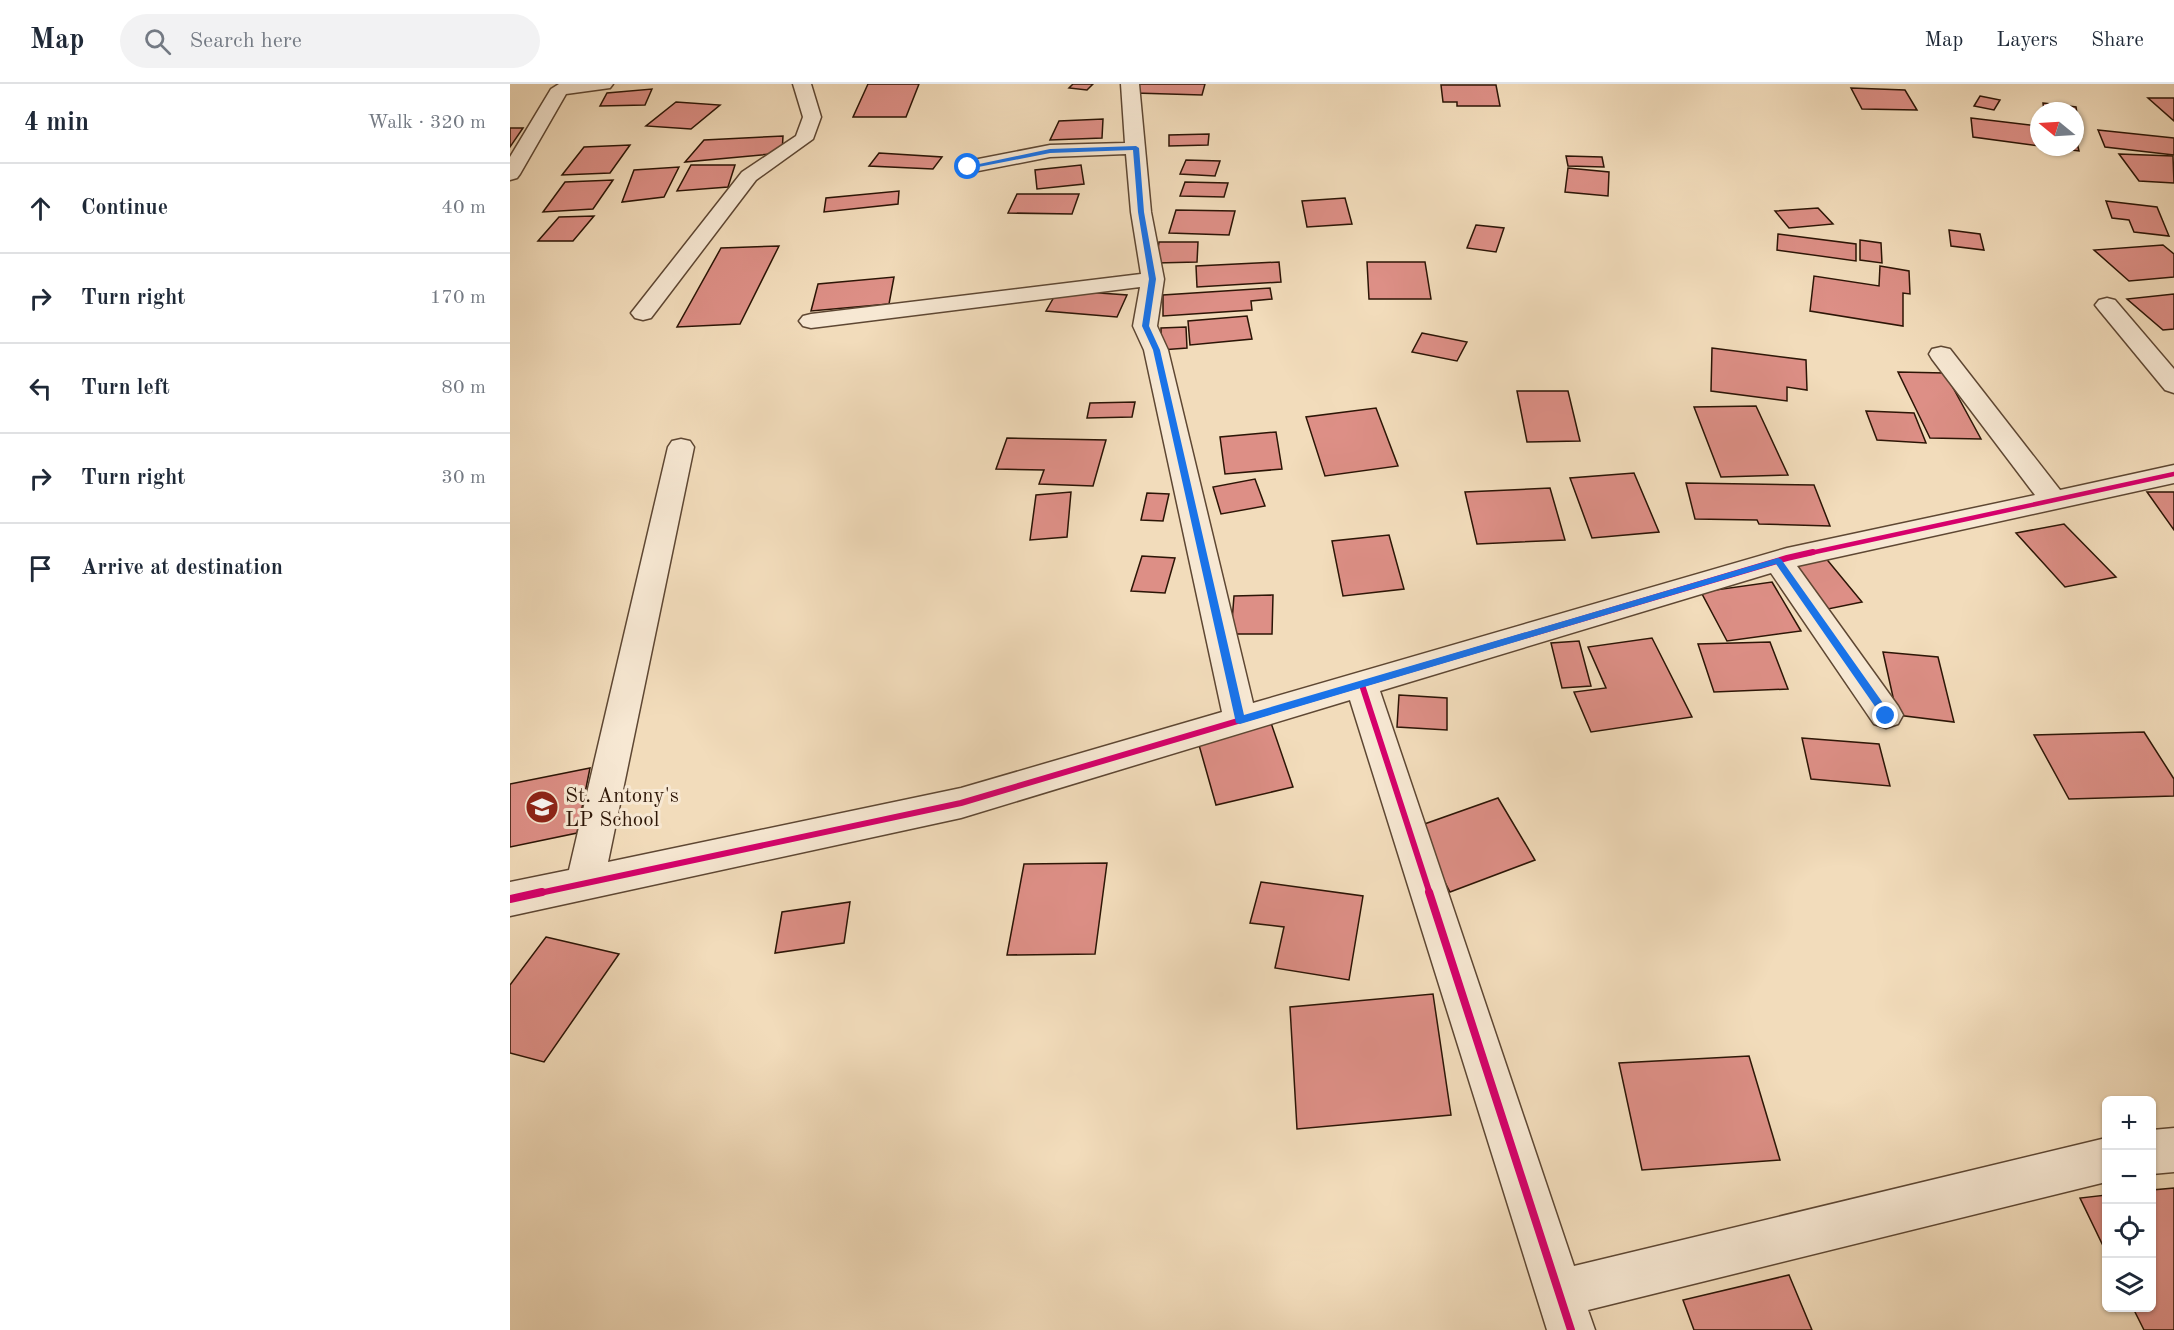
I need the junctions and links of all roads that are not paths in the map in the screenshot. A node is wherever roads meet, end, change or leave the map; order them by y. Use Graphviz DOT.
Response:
graph roads {
  1 [pos="604,84"];
  2 [pos="802,84"];
  3 [pos="1130,84"];
  4 [pos="1136,148"];
  5 [pos="968,167"];
  6 [pos="510,174"];
  7 [pos="1153,279"];
  8 [pos="2107,305"];
  9 [pos="643,313"];
  10 [pos="811,321"];
  11 [pos="1941,354"];
  12 [pos="2174,385"];
  13 [pos="681,447"];
  14 [pos="2174,474"];
  15 [pos="2053,500"];
  16 [pos="1778,561"];
  17 [pos="1362,685"];
  18 [pos="1886,716"];
  19 [pos="1240,720"];
  20 [pos="585,883"];
  21 [pos="510,898"];
  22 [pos="2174,1150"];
  23 [pos="2156,1152"];
  24 [pos="2102,1161"];
  25 [pos="1565,1312"];
  1 -- 6 [label="street"];
  2 -- 9 [label="street"];
  3 -- 4 [label="street"];
  4 -- 5 [label="street"];
  4 -- 7 [label="street"];
  7 -- 10 [label="street"];
  7 -- 19 [label="street"];
  8 -- 12 [label="street"];
  11 -- 15 [label="street"];
  13 -- 20 [label="street"];
  14 -- 15 [label="street"];
  15 -- 16 [label="street"];
  16 -- 17 [label="street"];
  16 -- 18 [label="street"];
  17 -- 19 [label="street"];
  17 -- 25 [label="street"];
  19 -- 20 [label="street"];
  20 -- 21 [label="street"];
  22 -- 23 [label="street"];
  24 -- 25 [label="street"];
}
